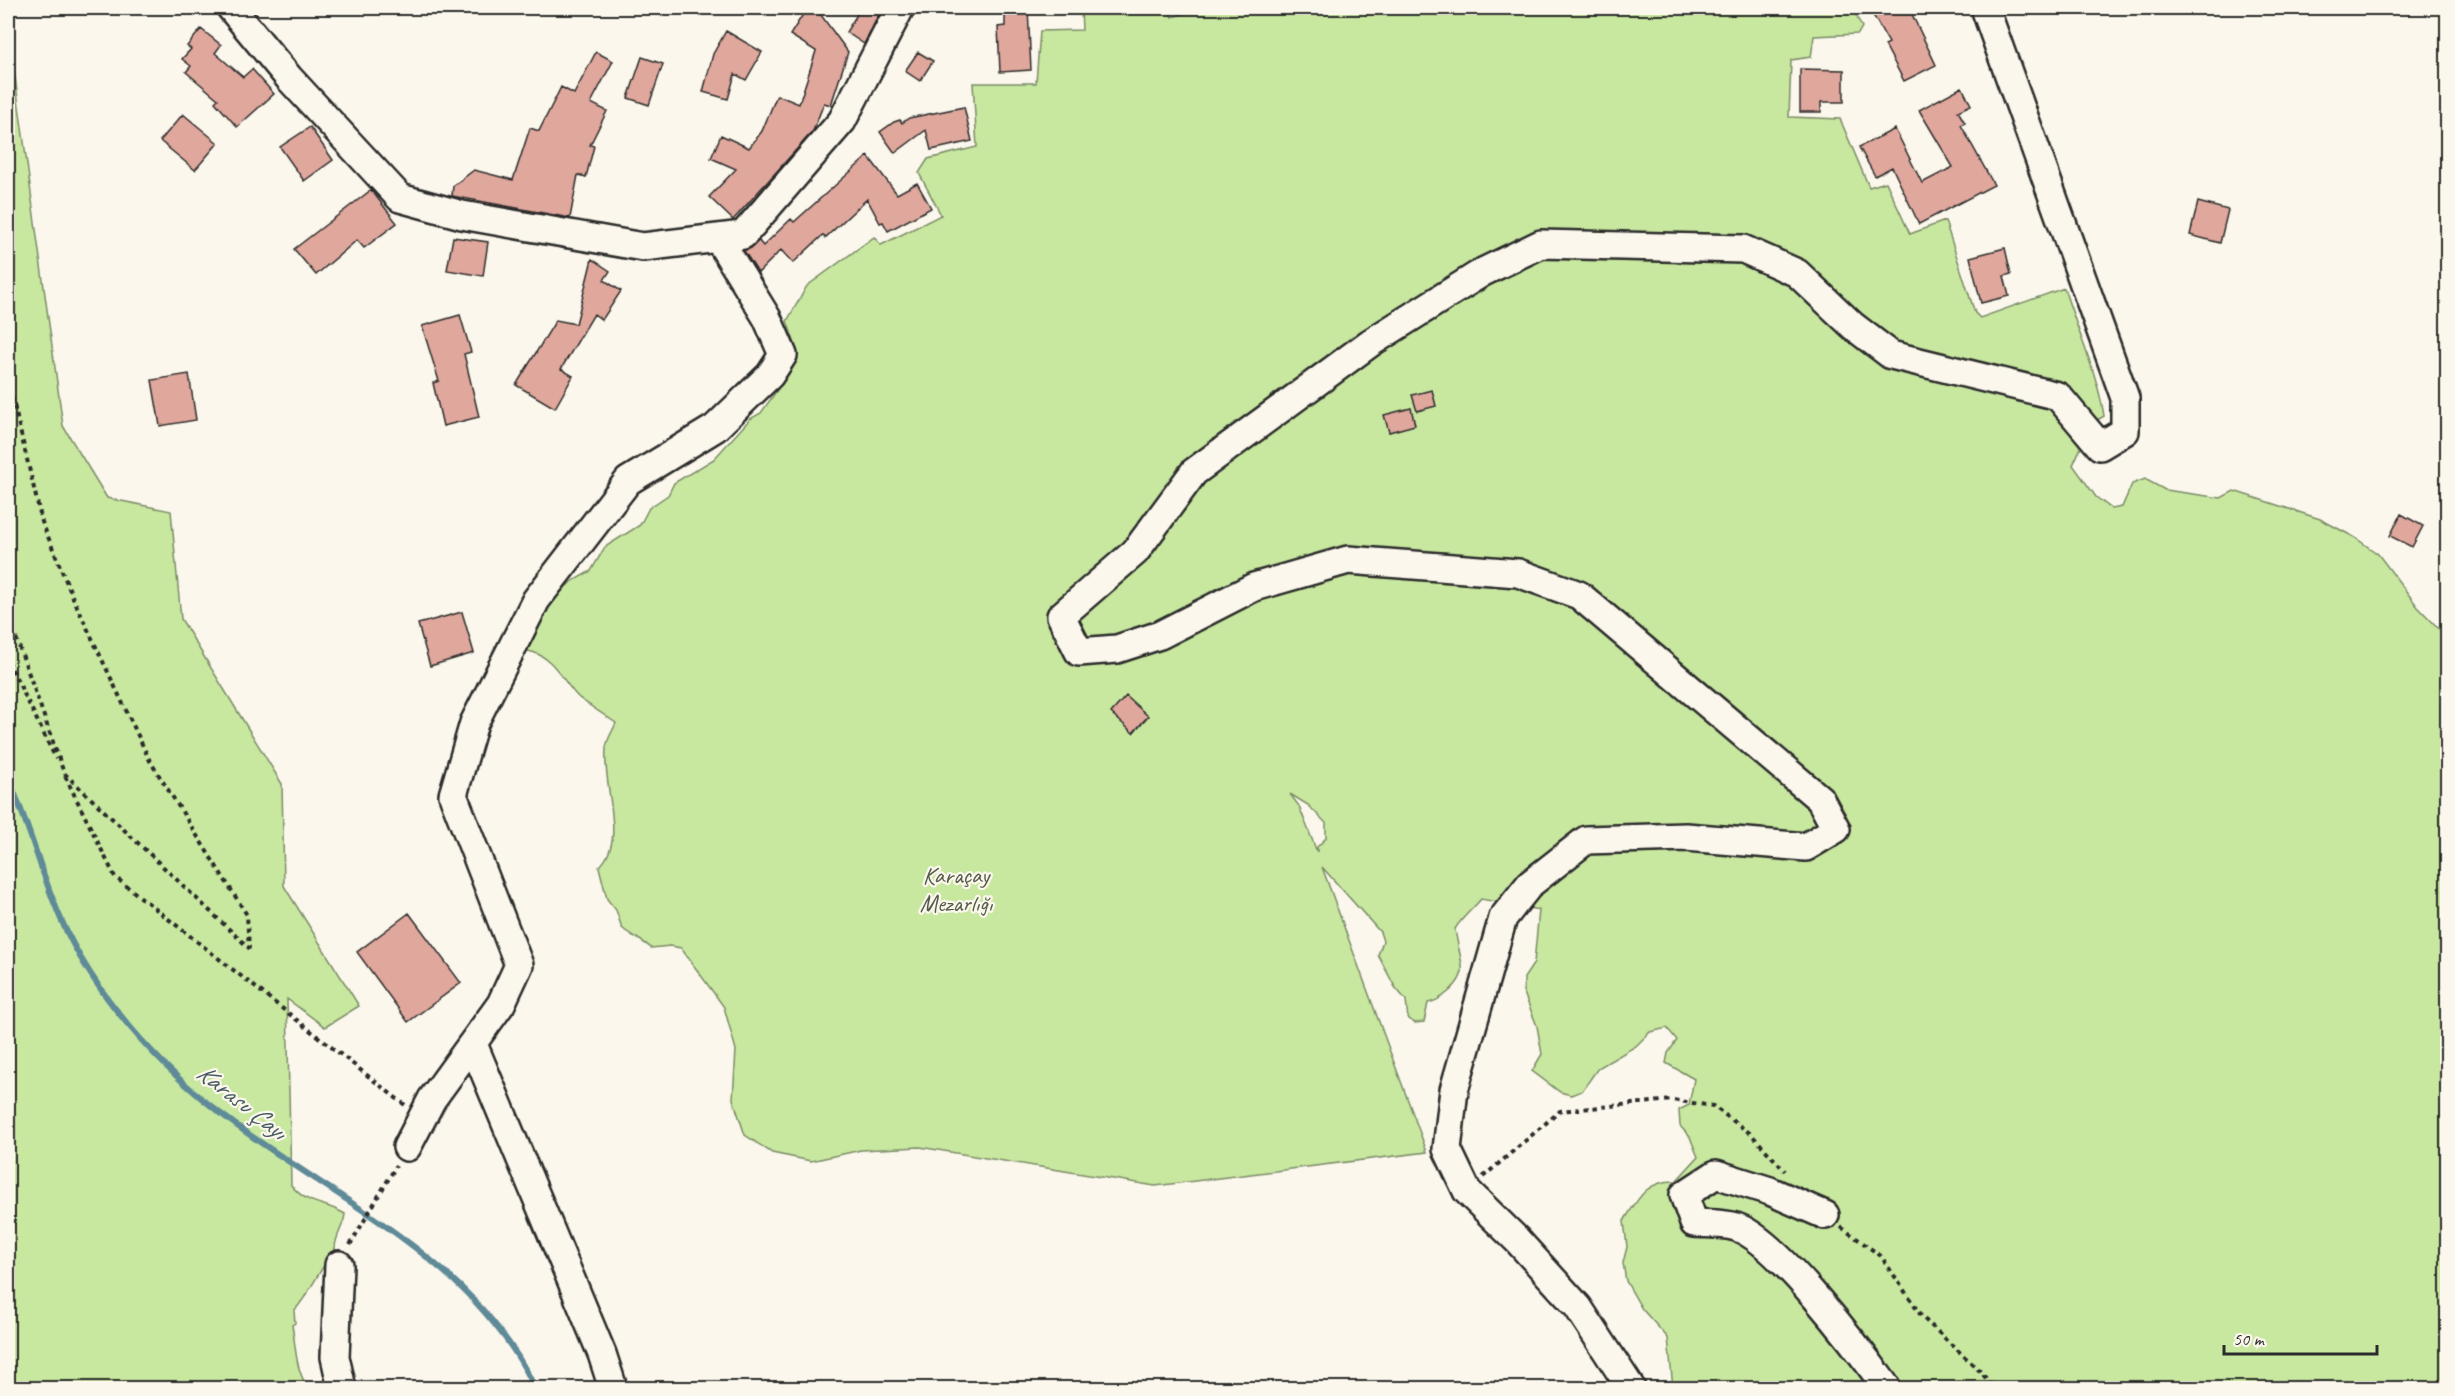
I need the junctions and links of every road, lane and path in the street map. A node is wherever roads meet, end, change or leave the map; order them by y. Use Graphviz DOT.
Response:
graph roads {
  1 [pos="231,8"];
  2 [pos="900,8"];
  3 [pos="1985,8"];
  4 [pos="718,238"];
  5 [pos="8,380"];
  6 [pos="8,615"];
  7 [pos="8,661"];
  8 [pos="473,1044"];
  9 [pos="422,1119"];
  10 [pos="407,1147"];
  11 [pos="1825,1215"];
  12 [pos="339,1265"];
  13 [pos="342,1389"];
  14 [pos="613,1389"];
  15 [pos="1631,1389"];
  16 [pos="1887,1389"];
  1 -- 4 [label="street"];
  2 -- 4 [label="street"];
  3 -- 15 [label="street"];
  4 -- 8 [label="street"];
  5 -- 6 [label="path"];
  7 -- 9 [label="path"];
  8 -- 9 [label="street"];
  8 -- 14 [label="street"];
  9 -- 10 [label="street"];
  10 -- 12 [label="path"];
  11 -- 16 [label="street"];
  12 -- 13 [label="street"];
}
